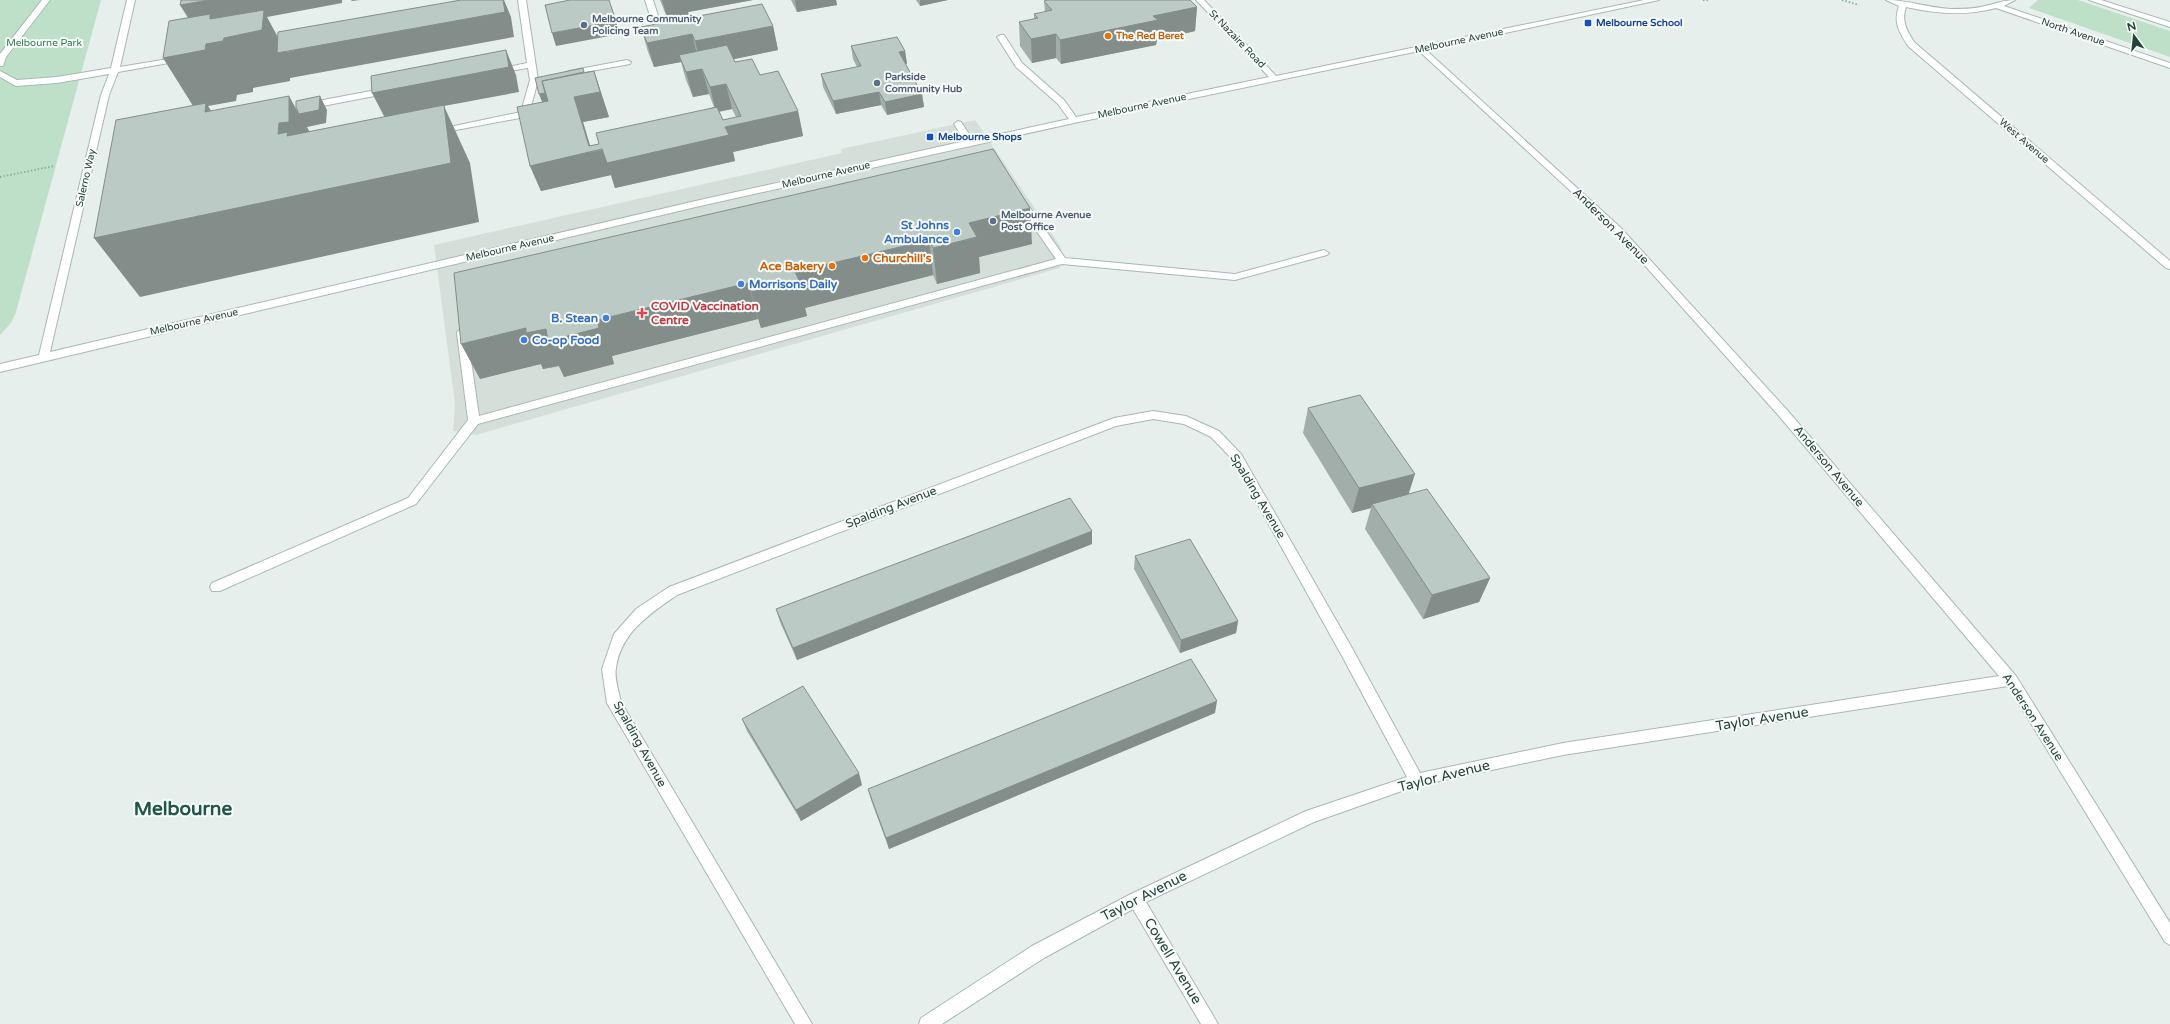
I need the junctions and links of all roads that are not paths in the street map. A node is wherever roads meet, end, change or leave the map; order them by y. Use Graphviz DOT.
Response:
graph roads {
  1 [pos="46,0"];
  2 [pos="132,0"];
  3 [pos="522,0"];
  4 [pos="649,0"];
  5 [pos="1200,0"];
  6 [pos="1655,0"];
  7 [pos="1890,0"];
  8 [pos="2010,0"];
  9 [pos="2094,0"];
  10 [pos="1903,5"];
  11 [pos="1999,7"];
  12 [pos="656,19"];
  13 [pos="2170,25"];
  14 [pos="1001,38"];
  15 [pos="1421,49"];
  16 [pos="185,58"];
  17 [pos="627,62"];
  18 [pos="0,64"];
  19 [pos="532,65"];
  20 [pos="2170,66"];
  21 [pos="115,70"];
  22 [pos="486,73"];
  23 [pos="0,74"];
  24 [pos="557,76"];
  25 [pos="1274,78"];
  26 [pos="394,90"];
  27 [pos="294,108"];
  28 [pos="1074,120"];
  29 [pos="958,124"];
  30 [pos="427,134"];
  31 [pos="975,142"];
  32 [pos="987,153"];
  33 [pos="1017,195"];
  34 [pos="1324,253"];
  35 [pos="1062,261"];
  36 [pos="2170,266"];
  37 [pos="460,322"];
  38 [pos="44,357"];
  39 [pos="0,368"];
  40 [pos="474,421"];
  41 [pos="216,587"];
  42 [pos="2011,680"];
  43 [pos="1416,780"];
  44 [pos="1136,899"];
  45 [pos="2170,938"];
  46 [pos="804,1024"];
  47 [pos="927,1024"];
  48 [pos="1210,1024"];
  1 -- 18 [label="street"];
  2 -- 21 [label="street, Salerno Way"];
  3 -- 19 [label="street"];
  4 -- 12 [label="street"];
  5 -- 25 [label="street, St Nazaire Road"];
  6 -- 15 [label="street, Melbourne Avenue"];
  7 -- 10 [label="street"];
  8 -- 11 [label="street"];
  9 -- 13 [label="street"];
  10 -- 11 [label="street"];
  10 -- 36 [label="street, West Avenue"];
  11 -- 20 [label="street, North Avenue"];
  14 -- 28 [label="street"];
  15 -- 25 [label="street, Melbourne Avenue"];
  15 -- 42 [label="street, Anderson Avenue"];
  16 -- 21 [label="street"];
  17 -- 24 [label="street"];
  19 -- 22 [label="street"];
  19 -- 30 [label="street"];
  21 -- 23 [label="street"];
  21 -- 38 [label="street, Salerno Way"];
  25 -- 28 [label="street, Melbourne Avenue"];
  26 -- 27 [label="street"];
  28 -- 31 [label="street, Melbourne Avenue"];
  29 -- 31 [label="street"];
  31 -- 32 [label="street"];
  31 -- 38 [label="street, Melbourne Avenue"];
  33 -- 35 [label="street"];
  34 -- 35 [label="street"];
  35 -- 40 [label="street"];
  37 -- 40 [label="street"];
  38 -- 39 [label="street, Melbourne Avenue"];
  40 -- 41 [label="street"];
  42 -- 43 [label="street, Taylor Avenue"];
  42 -- 45 [label="street, Anderson Avenue"];
  43 -- 44 [label="street, Taylor Avenue"];
  43 -- 46 [label="street, Spalding Avenue"];
  44 -- 47 [label="street, Taylor Avenue"];
  44 -- 48 [label="street, Cowell Avenue"];
}
